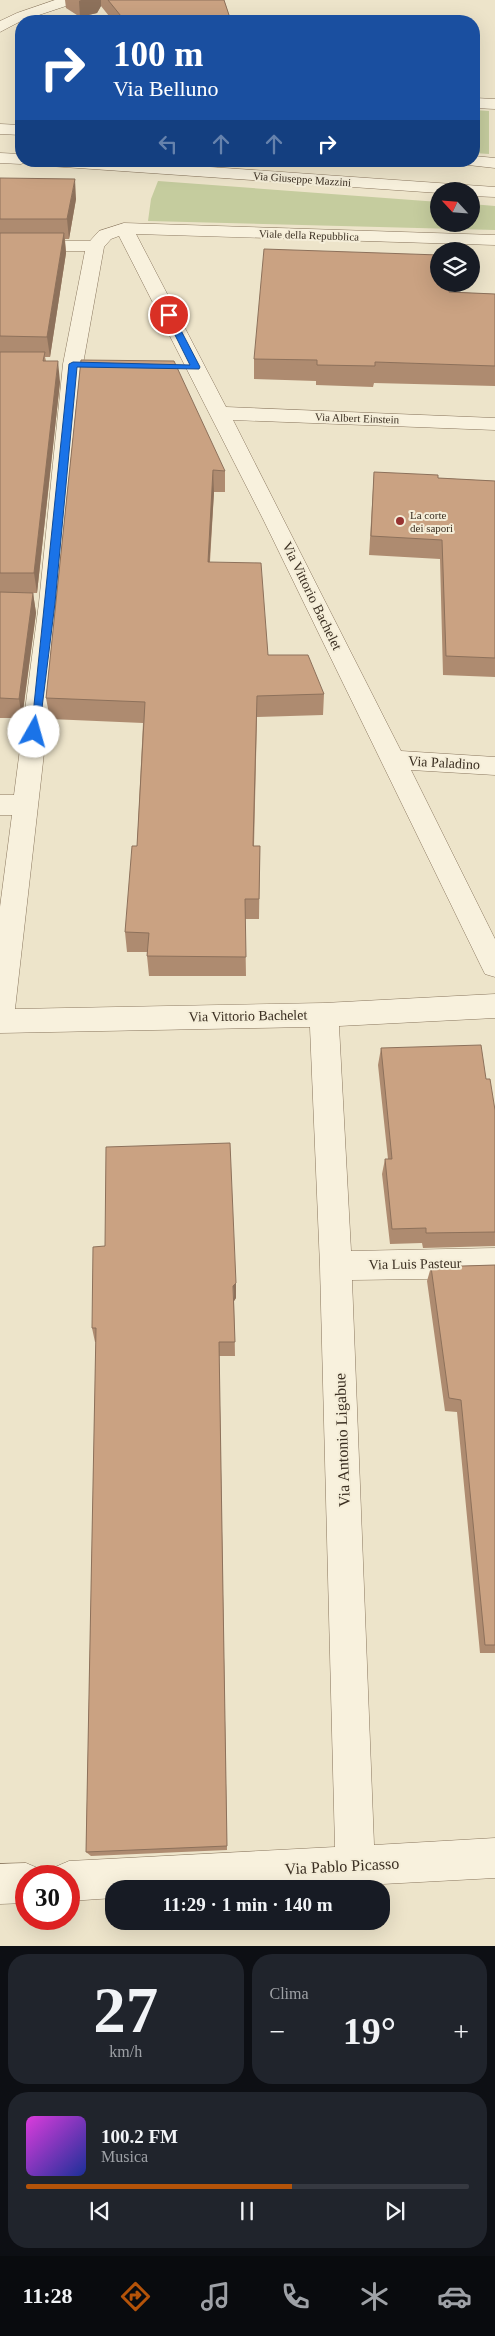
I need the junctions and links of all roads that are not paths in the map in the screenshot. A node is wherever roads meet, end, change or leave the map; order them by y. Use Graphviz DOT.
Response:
graph roads {
  1 [pos="70,0"];
  2 [pos="25,15"];
  3 [pos="15,20"];
  4 [pos="0,27"];
  5 [pos="480,103"];
  6 [pos="495,104"];
  7 [pos="0,128"];
  8 [pos="15,129"];
  9 [pos="0,158"];
  10 [pos="15,159"];
  11 [pos="480,162"];
  12 [pos="495,163"];
  13 [pos="135,167"];
  14 [pos="495,192"];
  15 [pos="124,228"];
  16 [pos="495,240"];
  17 [pos="0,246"];
  18 [pos="95,246"];
  19 [pos="219,413"];
  20 [pos="495,424"];
  21 [pos="394,760"];
  22 [pos="495,766"];
  23 [pos="0,805"];
  24 [pos="25,805"];
  25 [pos="3,953"];
  26 [pos="495,966"];
  27 [pos="495,1006"];
  28 [pos="324,1015"];
  29 [pos="0,1019"];
  30 [pos="495,1263"];
  31 [pos="336,1266"];
  32 [pos="495,1858"];
  33 [pos="356,1866"];
  34 [pos="80,1880"];
  35 [pos="15,1883"];
  36 [pos="0,1884"];
  1 -- 2 [label="street"];
  3 -- 4 [label="street"];
  5 -- 6 [label="street"];
  7 -- 8 [label="street"];
  9 -- 10 [label="street"];
  11 -- 12 [label="street"];
  13 -- 14 [label="street, Via Giuseppe Mazzini"];
  15 -- 16 [label="street, Viale della Repubblica"];
  15 -- 18 [label="street"];
  15 -- 19 [label="street, Via Vittorio Bachelet"];
  17 -- 18 [label="street"];
  18 -- 24 [label="street"];
  19 -- 20 [label="street, Via Albert Einstein"];
  19 -- 21 [label="street, Via Vittorio Bachelet"];
  21 -- 22 [label="street, Via Paladino"];
  21 -- 26 [label="street, Via Vittorio Bachelet"];
  23 -- 24 [label="street"];
  24 -- 25 [label="street"];
  25 -- 29 [label="street"];
  27 -- 28 [label="street, Via Vittorio Bachelet"];
  28 -- 29 [label="street, Via Vittorio Bachelet"];
  28 -- 31 [label="street, Via Antonio Ligabue"];
  30 -- 31 [label="street, Via Luis Pasteur"];
  31 -- 33 [label="street, Via Antonio Ligabue"];
  32 -- 33 [label="street, Via Pablo Picasso"];
  33 -- 34 [label="street, Via Pablo Picasso"];
  35 -- 36 [label="street"];
}
